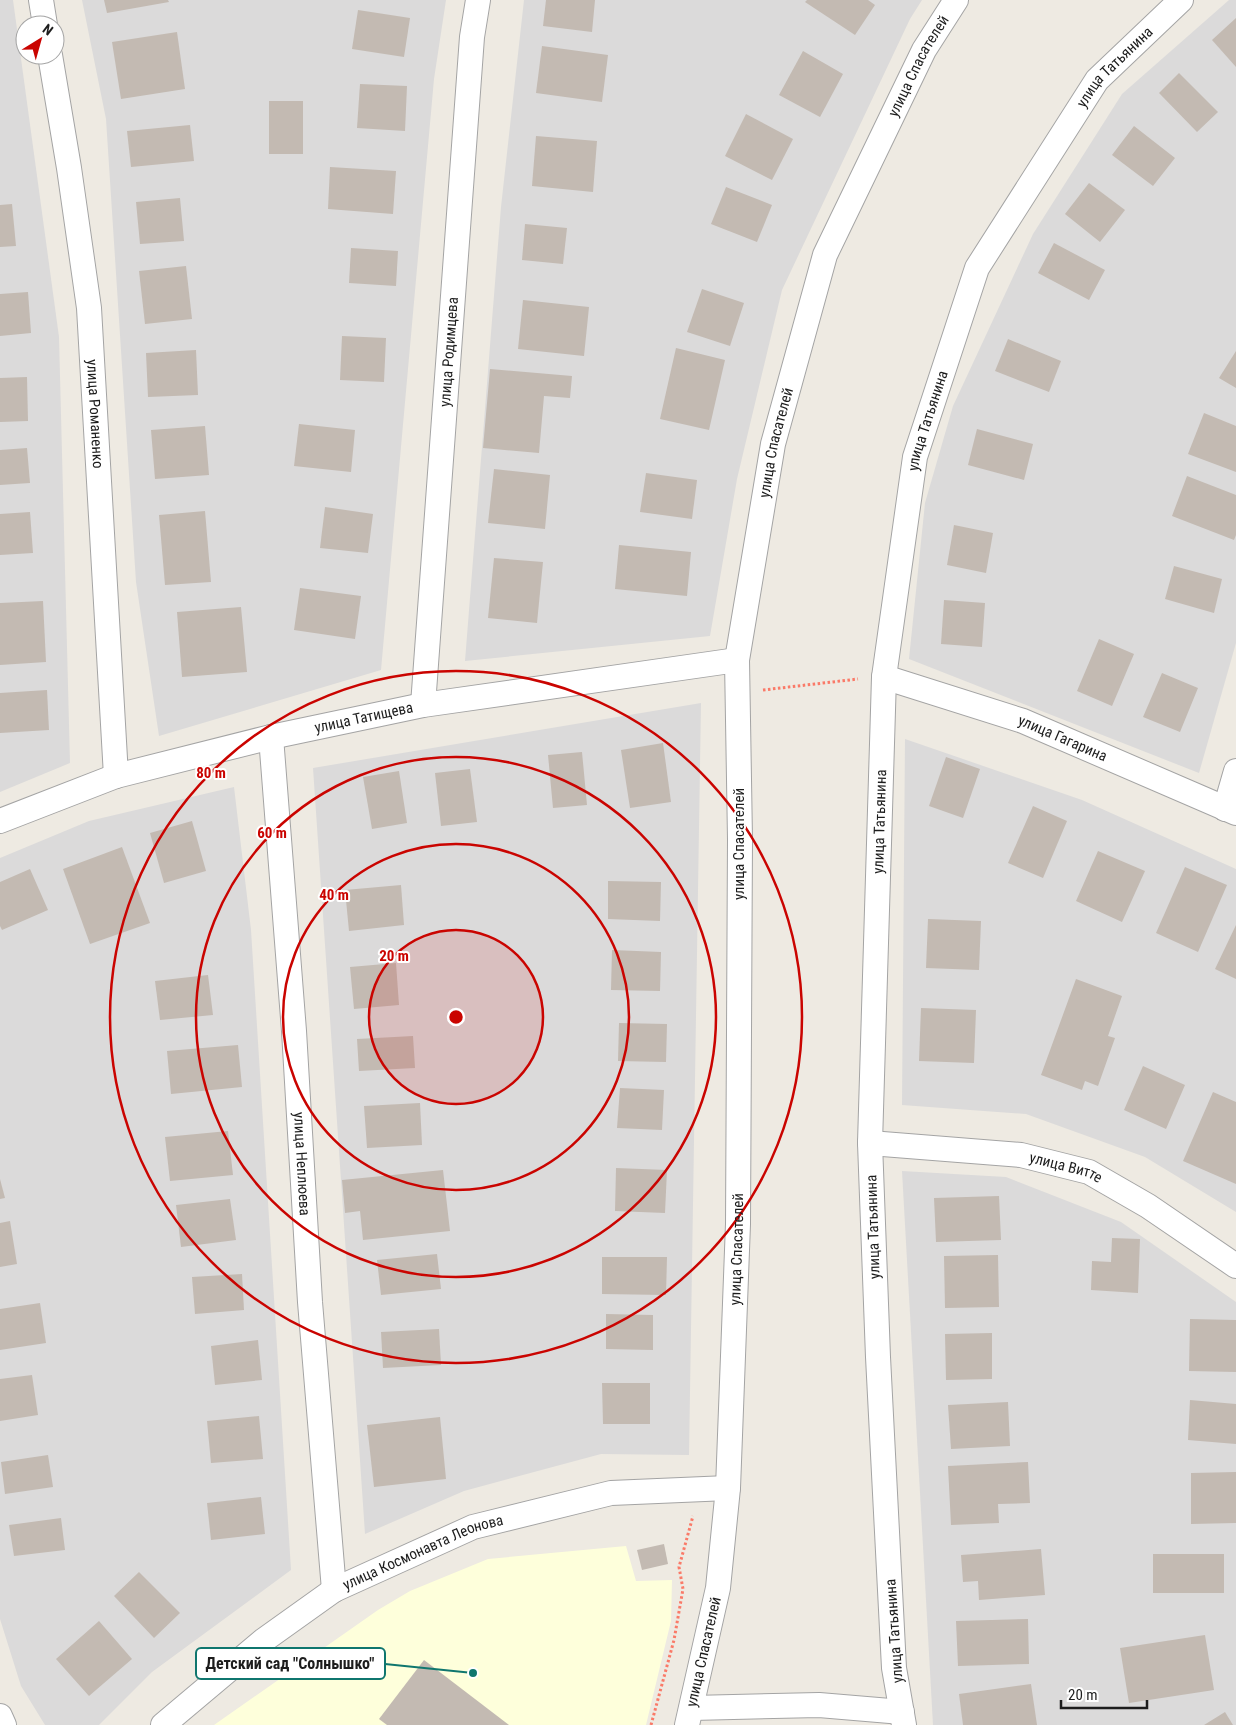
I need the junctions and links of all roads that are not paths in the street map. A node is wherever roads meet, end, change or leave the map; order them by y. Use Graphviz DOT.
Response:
graph roads {
  1 [pos="41,0"];
  2 [pos="478,0"];
  3 [pos="956,0"];
  4 [pos="1181,0"];
  5 [pos="43,15"];
  6 [pos="52,65"];
  7 [pos="737,660"];
  8 [pos="884,676"];
  9 [pos="423,705"];
  10 [pos="271,737"];
  11 [pos="1236,771"];
  12 [pos="116,776"];
  13 [pos="1231,811"];
  14 [pos="0,821"];
  15 [pos="870,1143"];
  16 [pos="1236,1266"];
  17 [pos="728,1488"];
  18 [pos="334,1590"];
  19 [pos="0,1716"];
  20 [pos="690,1716"];
  21 [pos="903,1718"];
  22 [pos="4,1725"];
  23 [pos="162,1725"];
  1 -- 5 [label="street"];
  2 -- 9 [label="street, улица Родимцева"];
  3 -- 7 [label="street, улица Спасателей"];
  4 -- 8 [label="street, улица Татьянина"];
  6 -- 12 [label="street, улица Романенко"];
  7 -- 9 [label="street, улица Татищева"];
  7 -- 17 [label="street, улица Спасателей"];
  8 -- 13 [label="street, улица Гагарина"];
  8 -- 15 [label="street, улица Татьянина"];
  9 -- 10 [label="street, улица Татищева"];
  10 -- 12 [label="street, улица Татищева"];
  10 -- 18 [label="street, улица Неплюева"];
  11 -- 13 [label="street"];
  12 -- 14 [label="street, улица Татищева"];
  15 -- 16 [label="street, улица Витте"];
  15 -- 21 [label="street, улица Татьянина"];
  17 -- 18 [label="street, улица Космонавта Леонова"];
  17 -- 20 [label="street, улица Спасателей"];
  18 -- 23 [label="street, улица Космонавта Леонова"];
  19 -- 22 [label="street"];
  20 -- 21 [label="street"];
}
